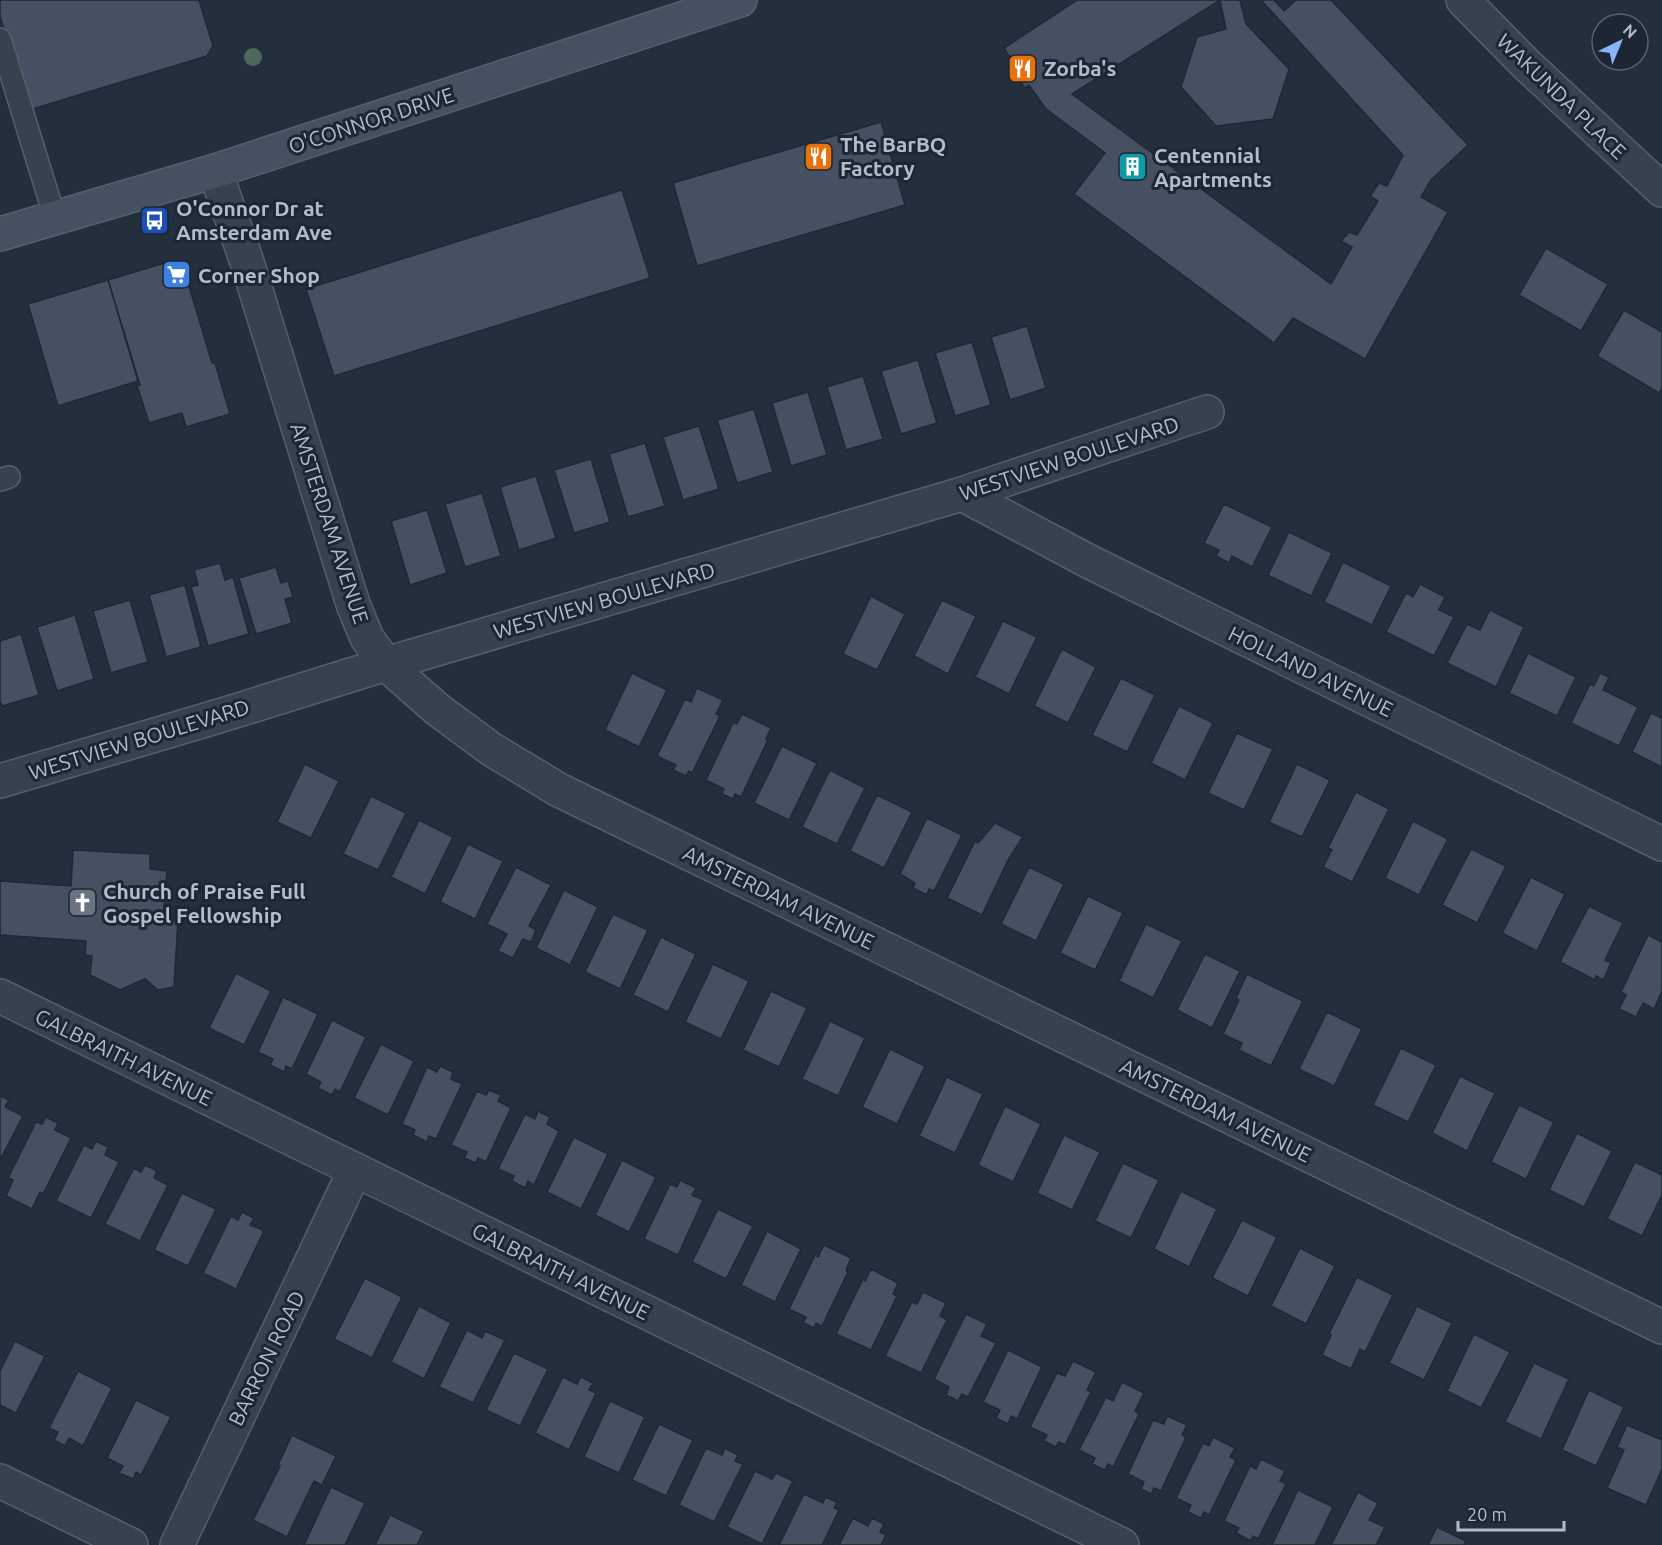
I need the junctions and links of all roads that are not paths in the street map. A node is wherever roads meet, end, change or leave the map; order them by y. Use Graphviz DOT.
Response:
graph roads {
  1 [pos="740,0"];
  2 [pos="1463,0"];
  3 [pos="0,39"];
  4 [pos="215,171"];
  5 [pos="1662,190"];
  6 [pos="55,218"];
  7 [pos="0,234"];
  8 [pos="1207,412"];
  9 [pos="962,494"];
  10 [pos="386,664"];
  11 [pos="0,781"];
  12 [pos="1662,844"];
  13 [pos="0,996"];
  14 [pos="355,1170"];
  15 [pos="1662,1327"];
  16 [pos="0,1481"];
  17 [pos="131,1545"];
  18 [pos="177,1545"];
  19 [pos="1122,1545"];
  1 -- 4 [label="main road, O'CONNOR DRIVE"];
  2 -- 5 [label="street, WAKUNDA PLACE"];
  3 -- 6 [label="lane"];
  4 -- 6 [label="main road, O'CONNOR DRIVE"];
  4 -- 10 [label="street, AMSTERDAM AVENUE"];
  6 -- 7 [label="main road, O'CONNOR DRIVE"];
  8 -- 9 [label="street, WESTVIEW BOULEVARD"];
  9 -- 10 [label="street, WESTVIEW BOULEVARD"];
  9 -- 12 [label="street, HOLLAND AVENUE"];
  10 -- 11 [label="street, WESTVIEW BOULEVARD"];
  10 -- 15 [label="street, AMSTERDAM AVENUE"];
  13 -- 14 [label="street, GALBRAITH AVENUE"];
  14 -- 18 [label="street, BARRON ROAD"];
  14 -- 19 [label="street, GALBRAITH AVENUE"];
  16 -- 17 [label="street"];
}
